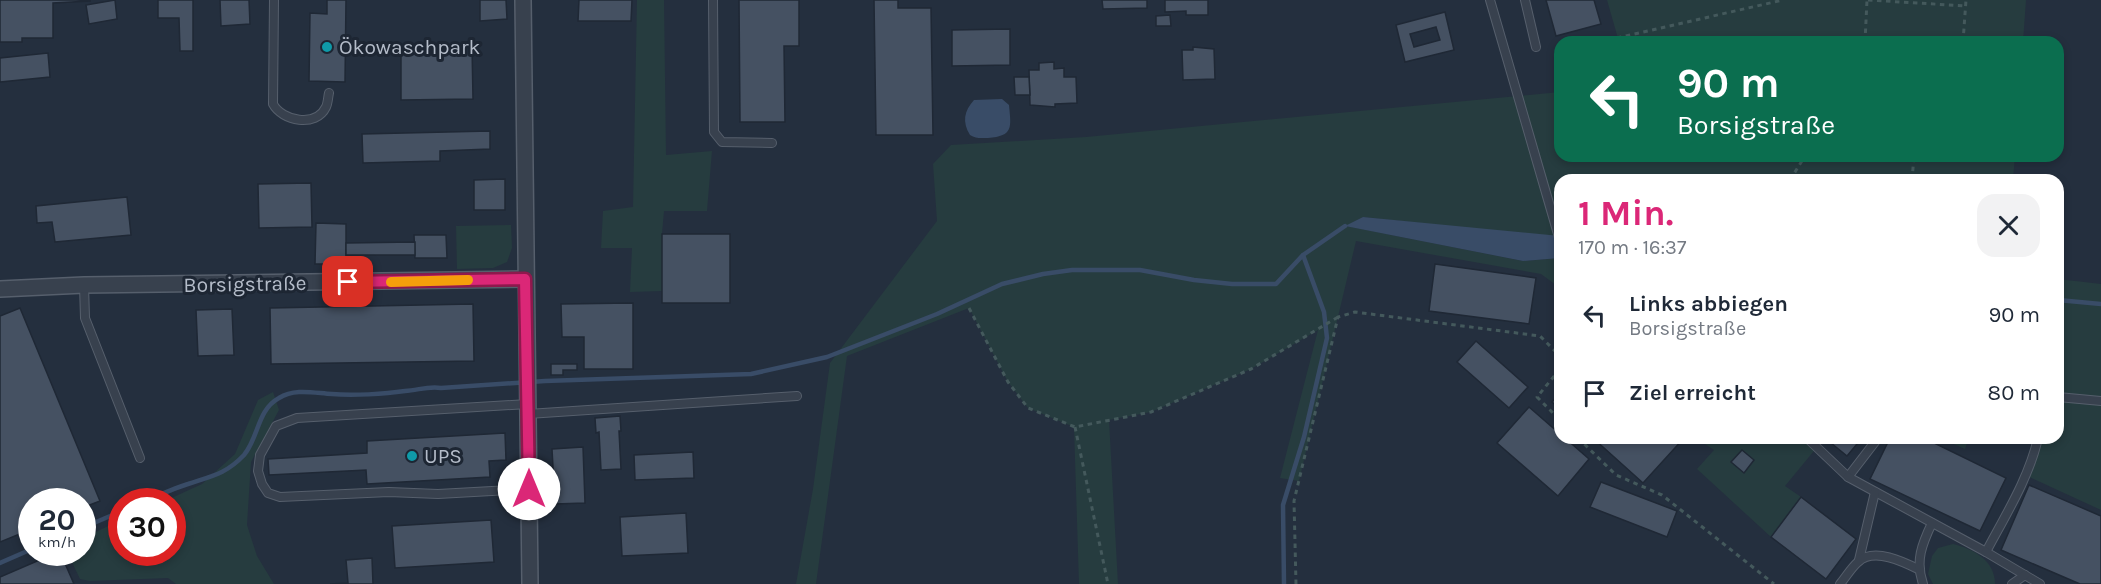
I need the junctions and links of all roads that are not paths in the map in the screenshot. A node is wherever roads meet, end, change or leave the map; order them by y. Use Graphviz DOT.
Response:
graph roads {
  1 [pos="274,0"];
  2 [pos="523,0"];
  3 [pos="713,0"];
  4 [pos="1490,0"];
  5 [pos="1525,0"];
  6 [pos="1536,47"];
  7 [pos="329,93"];
  8 [pos="772,143"];
  9 [pos="1554,220"];
  10 [pos="525,279"];
  11 [pos="84,285"];
  12 [pos="0,289"];
  13 [pos="797,396"];
  14 [pos="2064,398"];
  15 [pos="2101,401"];
  16 [pos="528,404"];
  17 [pos="1813,444"];
  18 [pos="1873,444"];
  19 [pos="2037,444"];
  20 [pos="140,458"];
  21 [pos="1848,477"];
  22 [pos="529,489"];
  23 [pos="1875,492"];
  24 [pos="1932,523"];
  25 [pos="1986,552"];
  26 [pos="1859,560"];
  27 [pos="1920,570"];
  28 [pos="2025,575"];
  29 [pos="530,584"];
  30 [pos="1840,584"];
  31 [pos="1923,584"];
  32 [pos="2012,584"];
  33 [pos="2040,584"];
  1 -- 7 [label="lane"];
  2 -- 10 [label="street"];
  3 -- 8 [label="lane"];
  4 -- 9 [label="lane"];
  5 -- 6 [label="lane"];
  10 -- 11 [label="street, Borsigstraße"];
  10 -- 16 [label="street"];
  11 -- 12 [label="street, Borsigstraße"];
  11 -- 20 [label="lane"];
  13 -- 16 [label="lane"];
  14 -- 15 [label="lane"];
  16 -- 22 [label="street"];
  16 -- 22 [label="lane"];
  17 -- 21 [label="lane"];
  18 -- 21 [label="lane"];
  19 -- 25 [label="lane"];
  21 -- 23 [label="lane"];
  22 -- 29 [label="street"];
  23 -- 24 [label="lane"];
  23 -- 26 [label="lane"];
  24 -- 25 [label="lane"];
  24 -- 27 [label="lane"];
  25 -- 28 [label="lane"];
  26 -- 27 [label="lane"];
  26 -- 30 [label="lane"];
  27 -- 31 [label="lane"];
  28 -- 32 [label="lane"];
  28 -- 33 [label="lane"];
}
